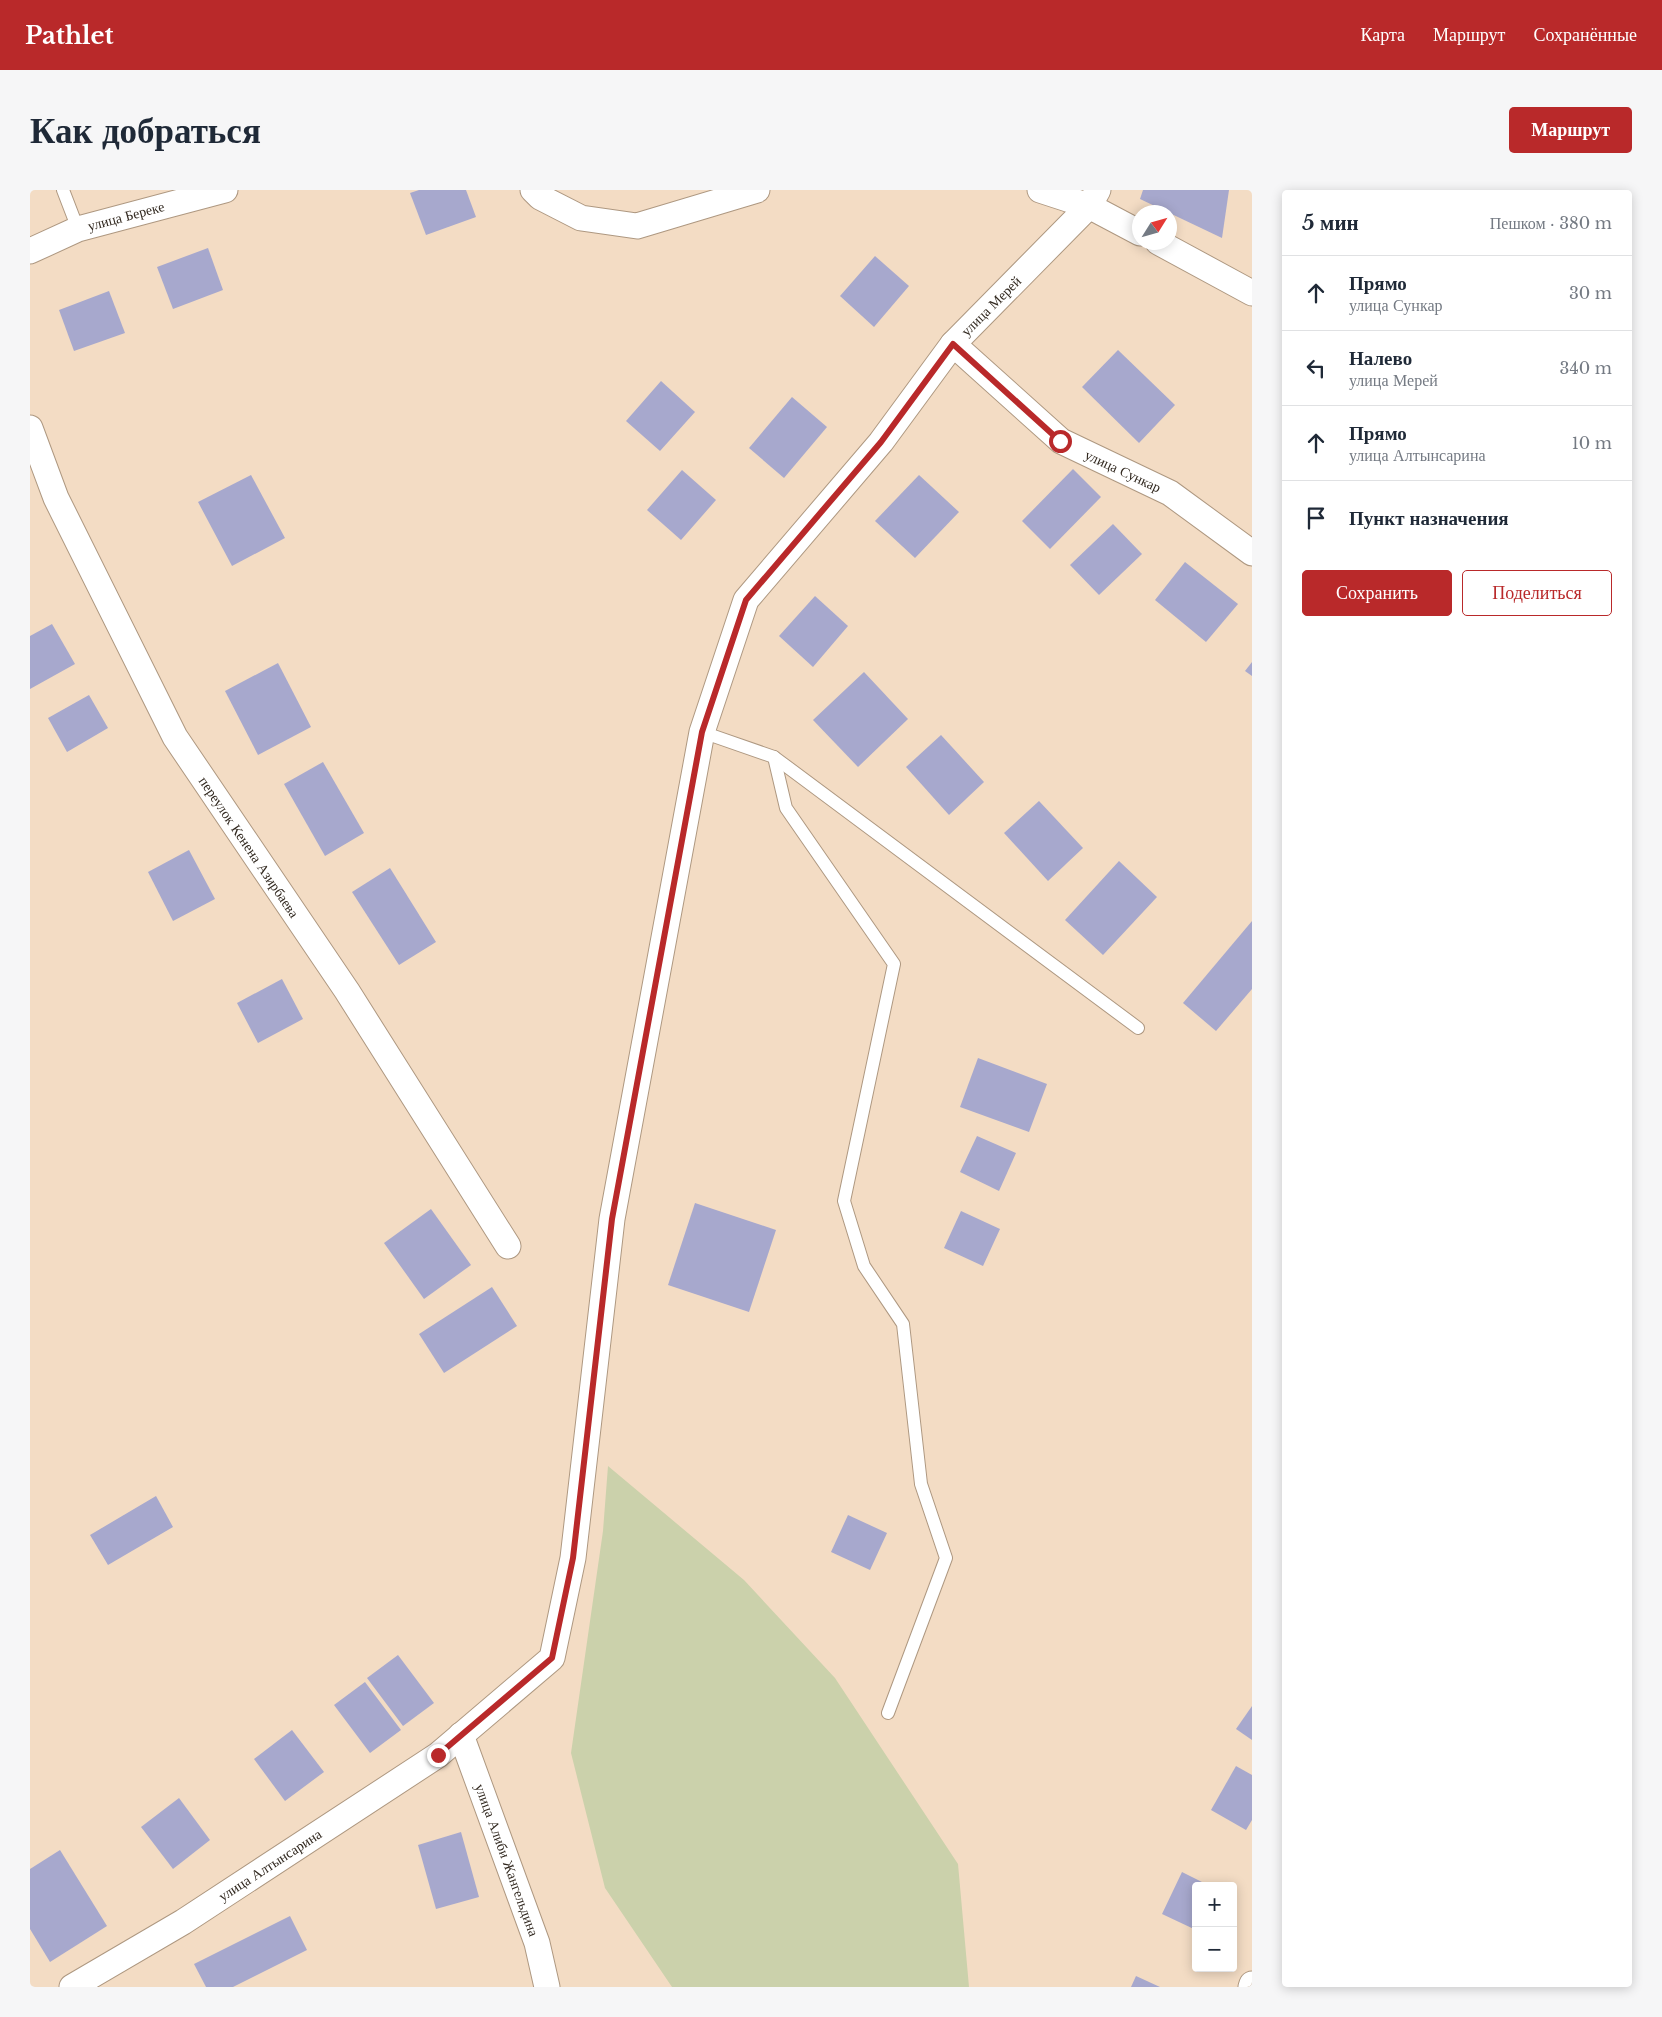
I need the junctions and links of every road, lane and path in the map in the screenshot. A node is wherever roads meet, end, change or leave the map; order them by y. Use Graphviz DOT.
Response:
graph roads {
  1 [pos="63,190"];
  2 [pos="225,190"];
  3 [pos="533,190"];
  4 [pos="756,190"];
  5 [pos="1040,190"];
  6 [pos="1094,198"];
  7 [pos="1132,227"];
  8 [pos="78,229"];
  9 [pos="1173,250"];
  10 [pos="30,251"];
  11 [pos="1252,292"];
  12 [pos="953,344"];
  13 [pos="30,428"];
  14 [pos="1252,553"];
  15 [pos="702,732"];
  16 [pos="774,757"];
  17 [pos="1138,1028"];
  18 [pos="508,1246"];
  19 [pos="888,1713"];
  20 [pos="461,1735"];
  21 [pos="72,1987"];
  22 [pos="547,1987"];
  1 -- 8 [label="lane"];
  2 -- 8 [label="street, улица Береке"];
  3 -- 4 [label="street"];
  5 -- 6 [label="street"];
  6 -- 7 [label="street"];
  6 -- 12 [label="street, улица Мерей"];
  8 -- 10 [label="street, улица Береке"];
  9 -- 11 [label="street"];
  12 -- 14 [label="street, улица Сункар"];
  12 -- 15 [label="street, улица Мерей"];
  13 -- 18 [label="street, переулок Кенена Азирбаева"];
  15 -- 16 [label="lane"];
  15 -- 20 [label="street, улица Мерей"];
  16 -- 17 [label="lane"];
  16 -- 19 [label="lane"];
  20 -- 21 [label="street, улица Алтынсарина"];
  20 -- 22 [label="street, улица Алиби Жангельдина"];
}
